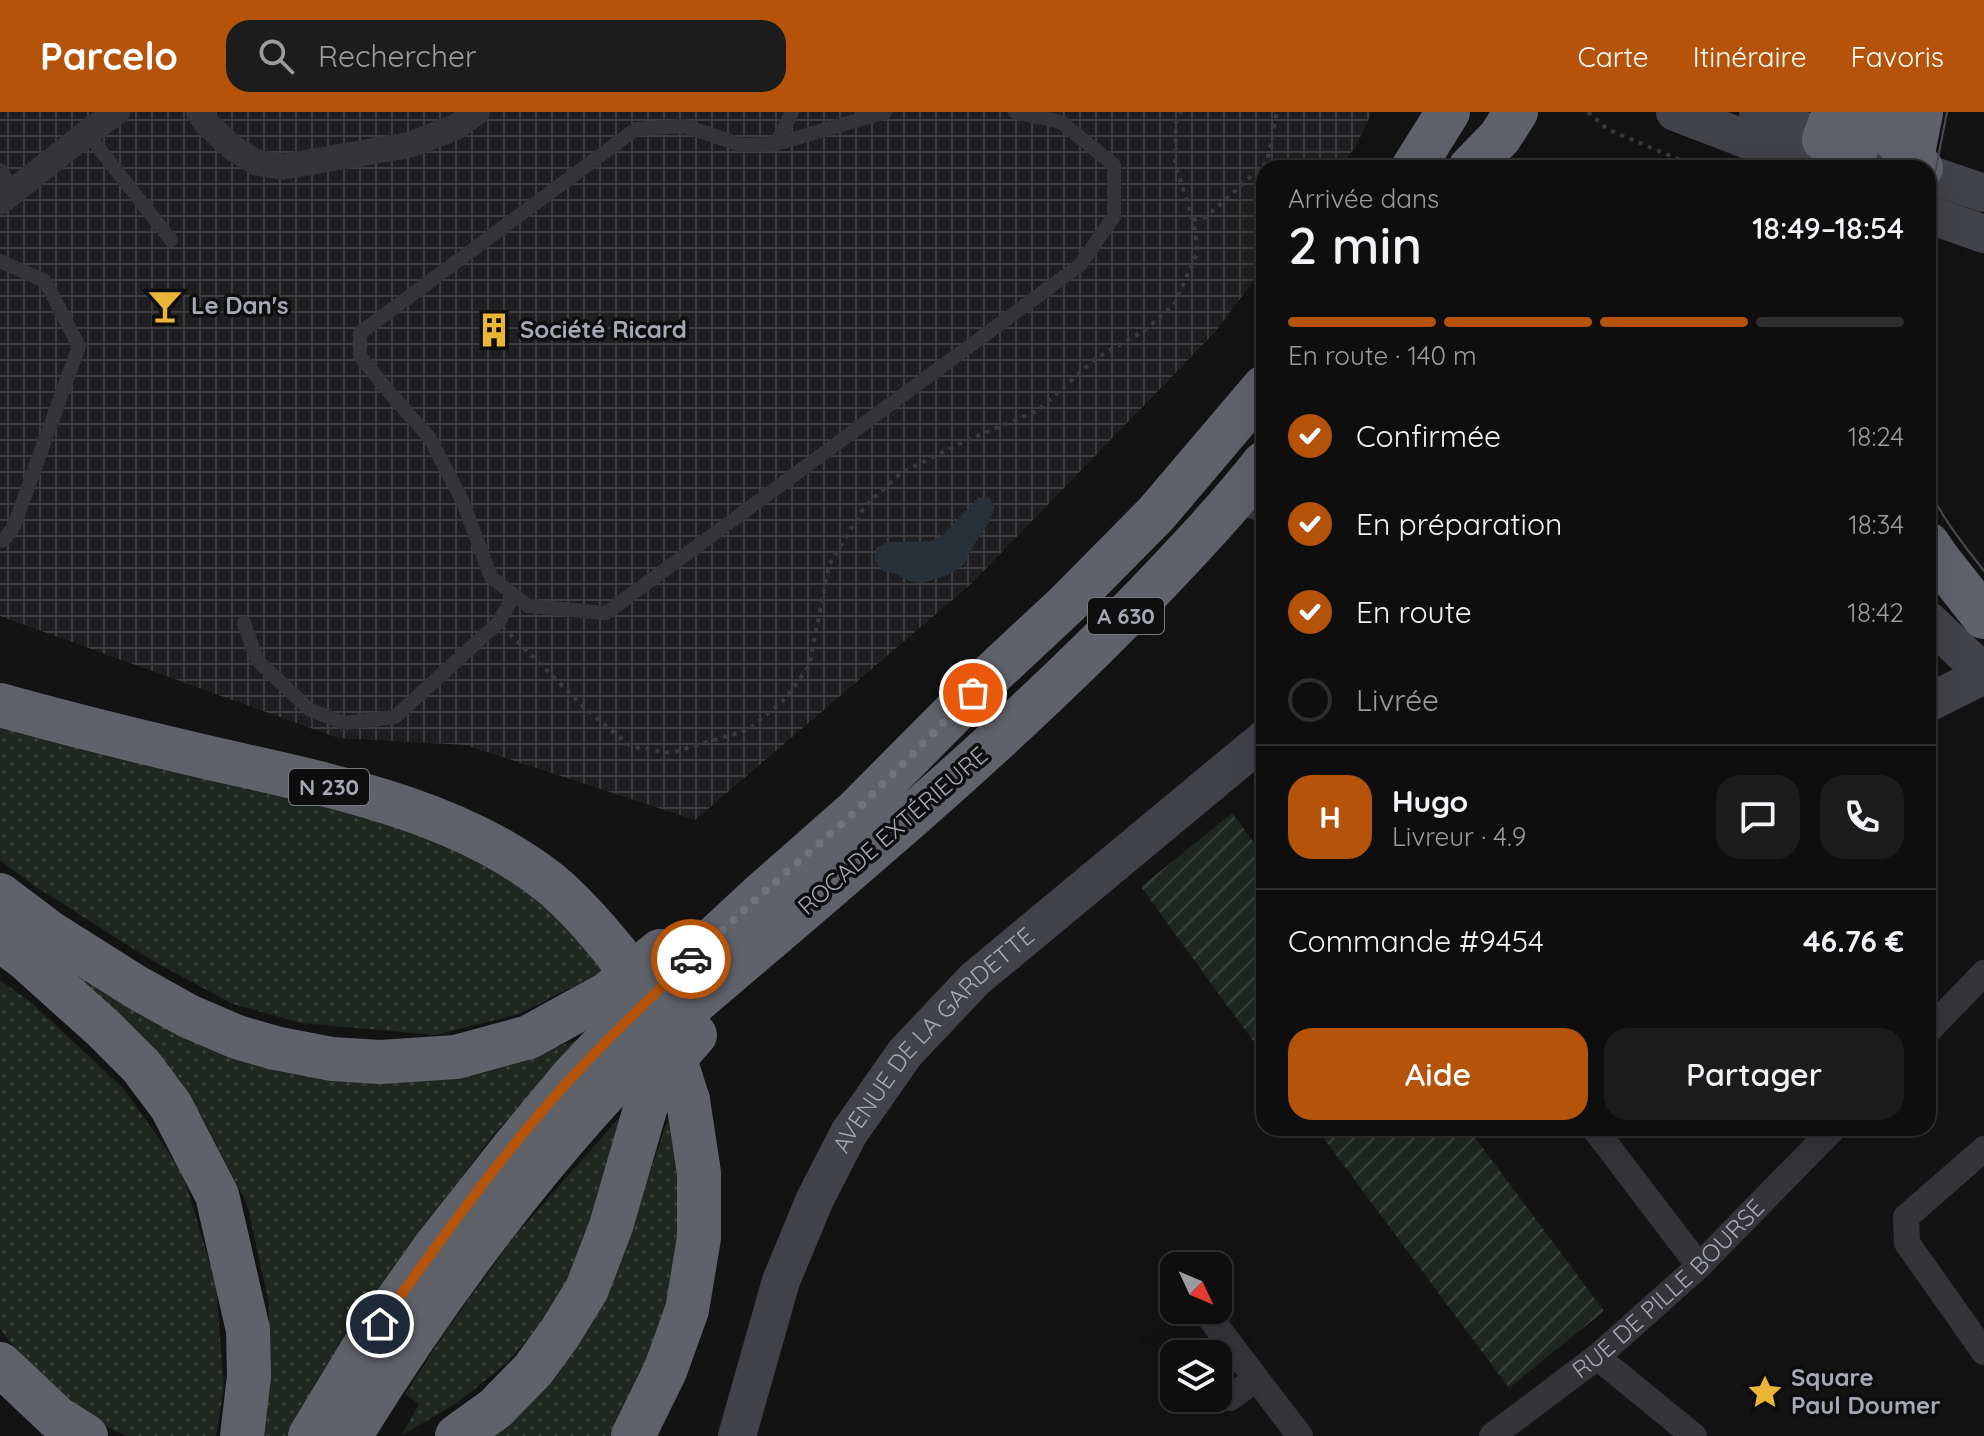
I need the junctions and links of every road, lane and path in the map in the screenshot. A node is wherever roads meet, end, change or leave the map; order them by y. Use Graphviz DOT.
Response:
graph roads {
  1 [pos="117,112"];
  2 [pos="199,112"];
  3 [pos="477,112"];
  4 [pos="792,112"];
  5 [pos="885,112"];
  6 [pos="1015,112"];
  7 [pos="1181,112"];
  8 [pos="1277,112"];
  9 [pos="1448,112"];
  10 [pos="1588,112"];
  11 [pos="1675,112"];
  12 [pos="1879,112"];
  13 [pos="1921,112"];
  14 [pos="1504,114"];
  15 [pos="87,133"];
  16 [pos="1758,141"];
  17 [pos="776,144"];
  18 [pos="1424,144"];
  19 [pos="1835,147"];
  20 [pos="1267,160"];
  21 [pos="1474,160"];
  22 [pos="1680,160"];
  23 [pos="1878,160"];
  24 [pos="1912,160"];
  25 [pos="1923,160"];
  26 [pos="1256,172"];
  27 [pos="1936,178"];
  28 [pos="5,187"];
  29 [pos="1984,193"];
  30 [pos="1936,217"];
  31 [pos="1193,220"];
  32 [pos="1984,234"];
  33 [pos="171,240"];
  34 [pos="0,261"];
  35 [pos="1256,396"];
  36 [pos="1256,486"];
  37 [pos="1248,510"];
  38 [pos="0,540"];
  39 [pos="1936,556"];
  40 [pos="514,595"];
  41 [pos="1936,606"];
  42 [pos="1984,617"];
  43 [pos="499,622"];
  44 [pos="244,623"];
  45 [pos="1936,627"];
  46 [pos="1984,650"];
  47 [pos="1936,670"];
  48 [pos="993,673"];
  49 [pos="1984,674"];
  50 [pos="1936,699"];
  51 [pos="0,705"];
  52 [pos="1256,746"];
  53 [pos="0,895"];
  54 [pos="789,922"];
  55 [pos="0,939"];
  56 [pos="1984,973"];
  57 [pos="1936,1023"];
  58 [pos="1600,1136"];
  59 [pos="1826,1136"];
  60 [pos="1984,1149"];
  61 [pos="1699,1266"];
  62 [pos="1215,1324"];
  63 [pos="1984,1352"];
  64 [pos="1597,1357"];
  65 [pos="0,1364"];
  66 [pos="1256,1379"];
  67 [pos="1232,1397"];
  68 [pos="86,1436"];
  69 [pos="242,1436"];
  70 [pos="310,1436"];
  71 [pos="350,1436"];
  72 [pos="457,1436"];
  73 [pos="633,1436"];
  74 [pos="737,1436"];
  75 [pos="1300,1436"];
  76 [pos="1492,1436"];
  77 [pos="1694,1436"];
  1 -- 15 [label="street"];
  2 -- 3 [label="street"];
  4 -- 17 [label="lane"];
  5 -- 17 [label="lane"];
  6 -- 40 [label="lane"];
  7 -- 31 [label="path"];
  8 -- 20 [label="path"];
  9 -- 18 [label="highway"];
  10 -- 22 [label="path"];
  11 -- 16 [label="main road"];
  12 -- 24 [label="highway"];
  13 -- 25 [label="highway, bridge"];
  14 -- 21 [label="highway"];
  15 -- 28 [label="street"];
  15 -- 33 [label="lane"];
  16 -- 19 [label="main road"];
  17 -- 40 [label="lane"];
  19 -- 23 [label="main road"];
  26 -- 31 [label="path"];
  27 -- 29 [label="main road"];
  30 -- 32 [label="main road"];
  31 -- 43 [label="path"];
  34 -- 38 [label="lane"];
  35 -- 48 [label="highway, A 630"];
  36 -- 37 [label="highway, ROCADE EXTÉRIEURE / A 630"];
  37 -- 54 [label="highway, ROCADE EXTÉRIEURE / A 630"];
  39 -- 42 [label="highway"];
  40 -- 43 [label="lane"];
  41 -- 46 [label="main road"];
  43 -- 44 [label="lane"];
  45 -- 47 [label="main road"];
  45 -- 49 [label="main road"];
  48 -- 53 [label="highway"];
  48 -- 70 [label="highway, A 630"];
  49 -- 50 [label="main road"];
  51 -- 73 [label="highway, N 230, bridge"];
  52 -- 74 [label="main road, AVENUE DE LA GARDETTE"];
  54 -- 71 [label="highway, A 630"];
  54 -- 72 [label="highway"];
  55 -- 69 [label="highway"];
  56 -- 57 [label="street"];
  58 -- 61 [label="street"];
  59 -- 61 [label="street, RUE DE PILLE BOURSE"];
  60 -- 63 [label="street"];
  61 -- 64 [label="street, RUE DE PILLE BOURSE"];
  62 -- 66 [label="street"];
  64 -- 76 [label="street, RUE DE PILLE BOURSE"];
  64 -- 77 [label="street"];
  65 -- 68 [label="highway"];
  66 -- 67 [label="street"];
  66 -- 75 [label="street"];
}
